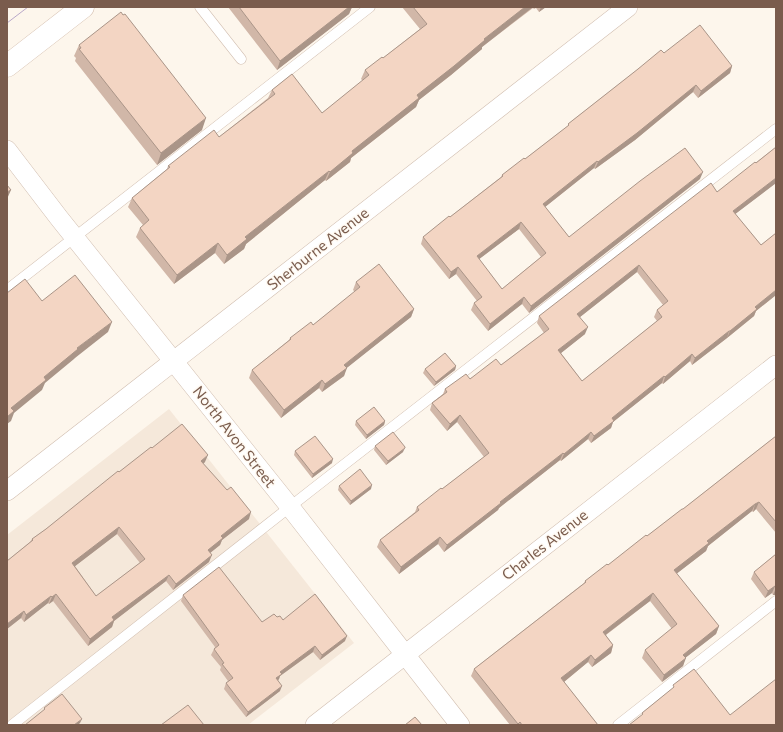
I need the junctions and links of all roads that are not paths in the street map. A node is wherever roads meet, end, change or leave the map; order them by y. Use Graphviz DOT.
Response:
graph roads {
  1 [pos="83,7"];
  2 [pos="200,7"];
  3 [pos="370,7"];
  4 [pos="628,7"];
  5 [pos="240,59"];
  6 [pos="7,66"];
  7 [pos="776,129"];
  8 [pos="7,150"];
  9 [pos="74,237"];
  10 [pos="7,290"];
  11 [pos="173,361"];
  12 [pos="776,365"];
  13 [pos="7,491"];
  14 [pos="290,507"];
  15 [pos="776,601"];
  16 [pos="405,655"];
  17 [pos="12,725"];
  18 [pos="315,725"];
  19 [pos="460,725"];
  20 [pos="618,725"];
  1 -- 6 [label="main road"];
  2 -- 5 [label="lane"];
  3 -- 9 [label="lane"];
  4 -- 11 [label="street, Sherburne Avenue"];
  7 -- 14 [label="lane"];
  8 -- 9 [label="street, North Avon Street"];
  9 -- 10 [label="lane"];
  9 -- 11 [label="street, North Avon Street"];
  11 -- 13 [label="street, Sherburne Avenue"];
  11 -- 14 [label="street, North Avon Street"];
  12 -- 16 [label="street, Charles Avenue"];
  14 -- 16 [label="street, North Avon Street"];
  14 -- 17 [label="lane"];
  15 -- 20 [label="lane"];
  16 -- 18 [label="street, Charles Avenue"];
  16 -- 19 [label="street, North Avon Street"];
}
